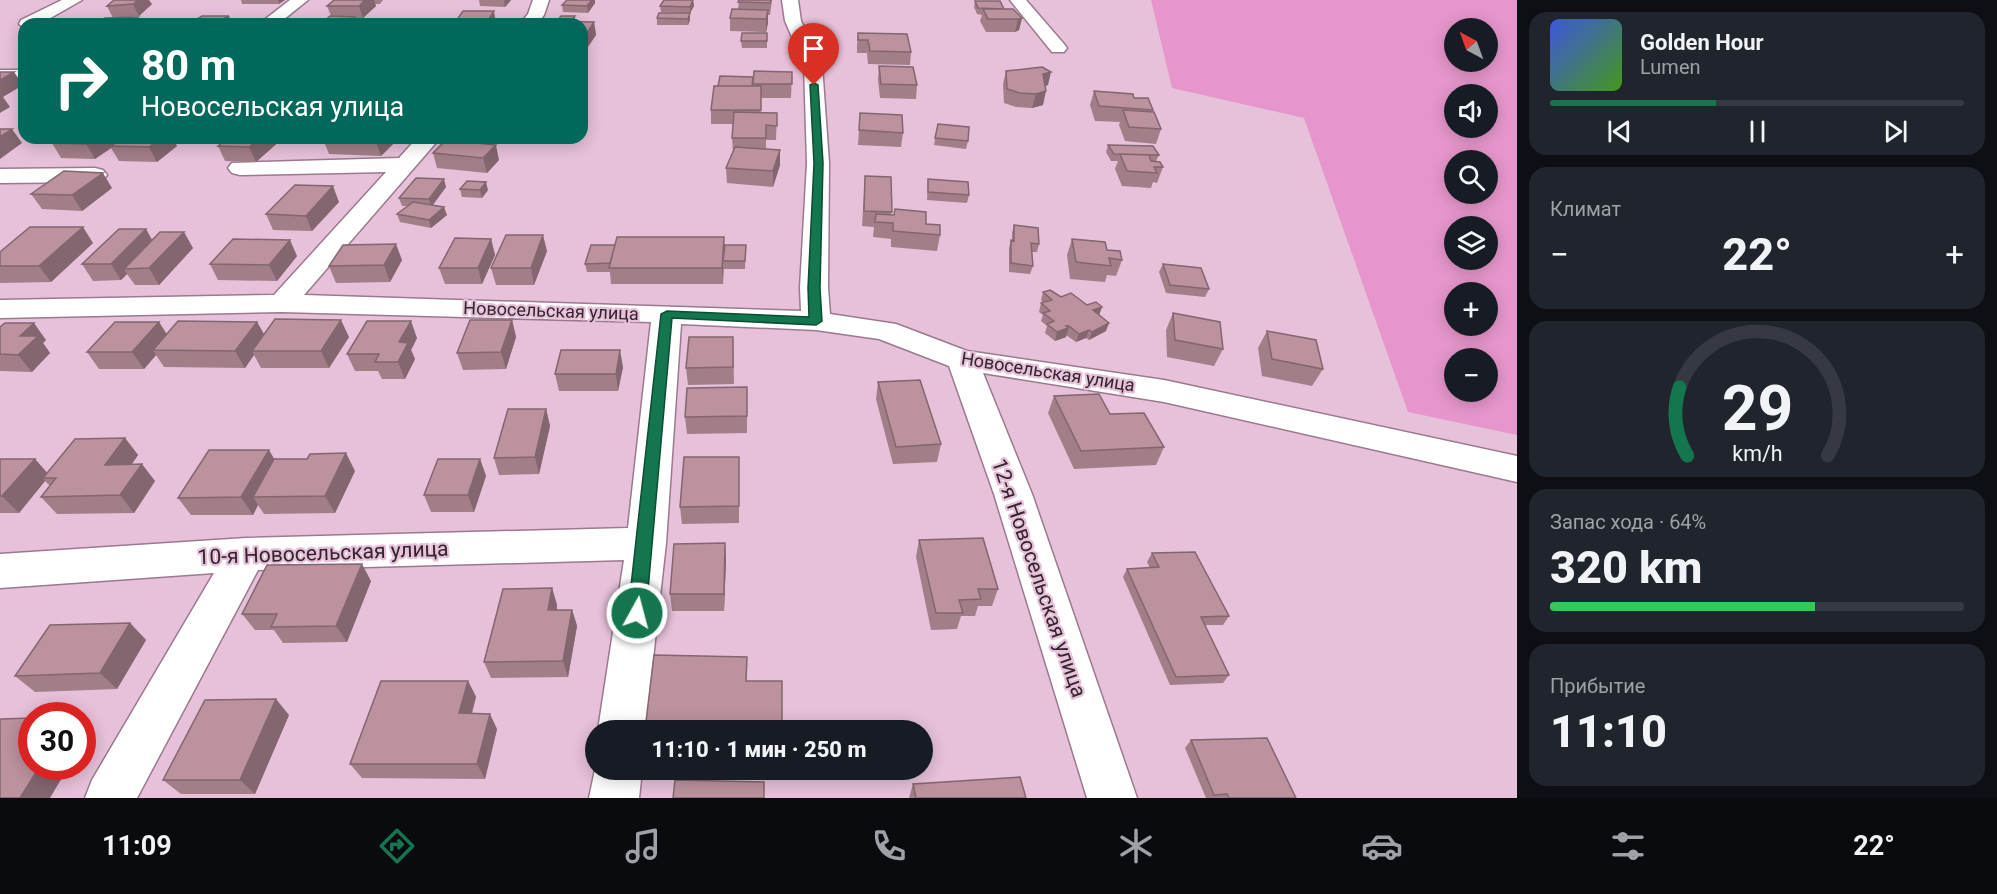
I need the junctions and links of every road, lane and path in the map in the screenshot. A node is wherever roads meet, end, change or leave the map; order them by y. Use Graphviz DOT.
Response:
graph roads {
  1 [pos="75,0"];
  2 [pos="300,0"];
  3 [pos="541,0"];
  4 [pos="790,0"];
  5 [pos="1018,0"];
  6 [pos="38,18"];
  7 [pos="275,18"];
  8 [pos="533,18"];
  9 [pos="1058,48"];
  10 [pos="0,76"];
  11 [pos="18,76"];
  12 [pos="423,144"];
  13 [pos="404,165"];
  14 [pos="240,168"];
  15 [pos="95,175"];
  16 [pos="0,176"];
  17 [pos="282,303"];
  18 [pos="0,309"];
  19 [pos="667,314"];
  20 [pos="816,321"];
  21 [pos="962,360"];
  22 [pos="1517,469"];
  23 [pos="646,543"];
  24 [pos="246,554"];
  25 [pos="0,571"];
  26 [pos="623,720"];
  27 [pos="617,780"];
  28 [pos="110,798"];
  29 [pos="614,798"];
  30 [pos="1112,798"];
  1 -- 6 [label="street"];
  2 -- 7 [label="street"];
  3 -- 8 [label="street"];
  4 -- 20 [label="street"];
  5 -- 9 [label="street"];
  10 -- 11 [label="street"];
  12 -- 13 [label="street"];
  13 -- 14 [label="street"];
  13 -- 17 [label="street"];
  15 -- 16 [label="street"];
  17 -- 18 [label="street, Новосельская улица"];
  17 -- 19 [label="street, Новосельская улица"];
  19 -- 20 [label="street, Новосельская улица"];
  19 -- 23 [label="street"];
  20 -- 21 [label="street, Новосельская улица"];
  21 -- 22 [label="street, Новосельская улица"];
  21 -- 30 [label="street, 12-я Новосельская улица"];
  23 -- 24 [label="street, 10-я Новосельская улица"];
  23 -- 26 [label="street"];
  24 -- 25 [label="street, 10-я Новосельская улица"];
  24 -- 28 [label="street"];
  27 -- 29 [label="street"];
}
